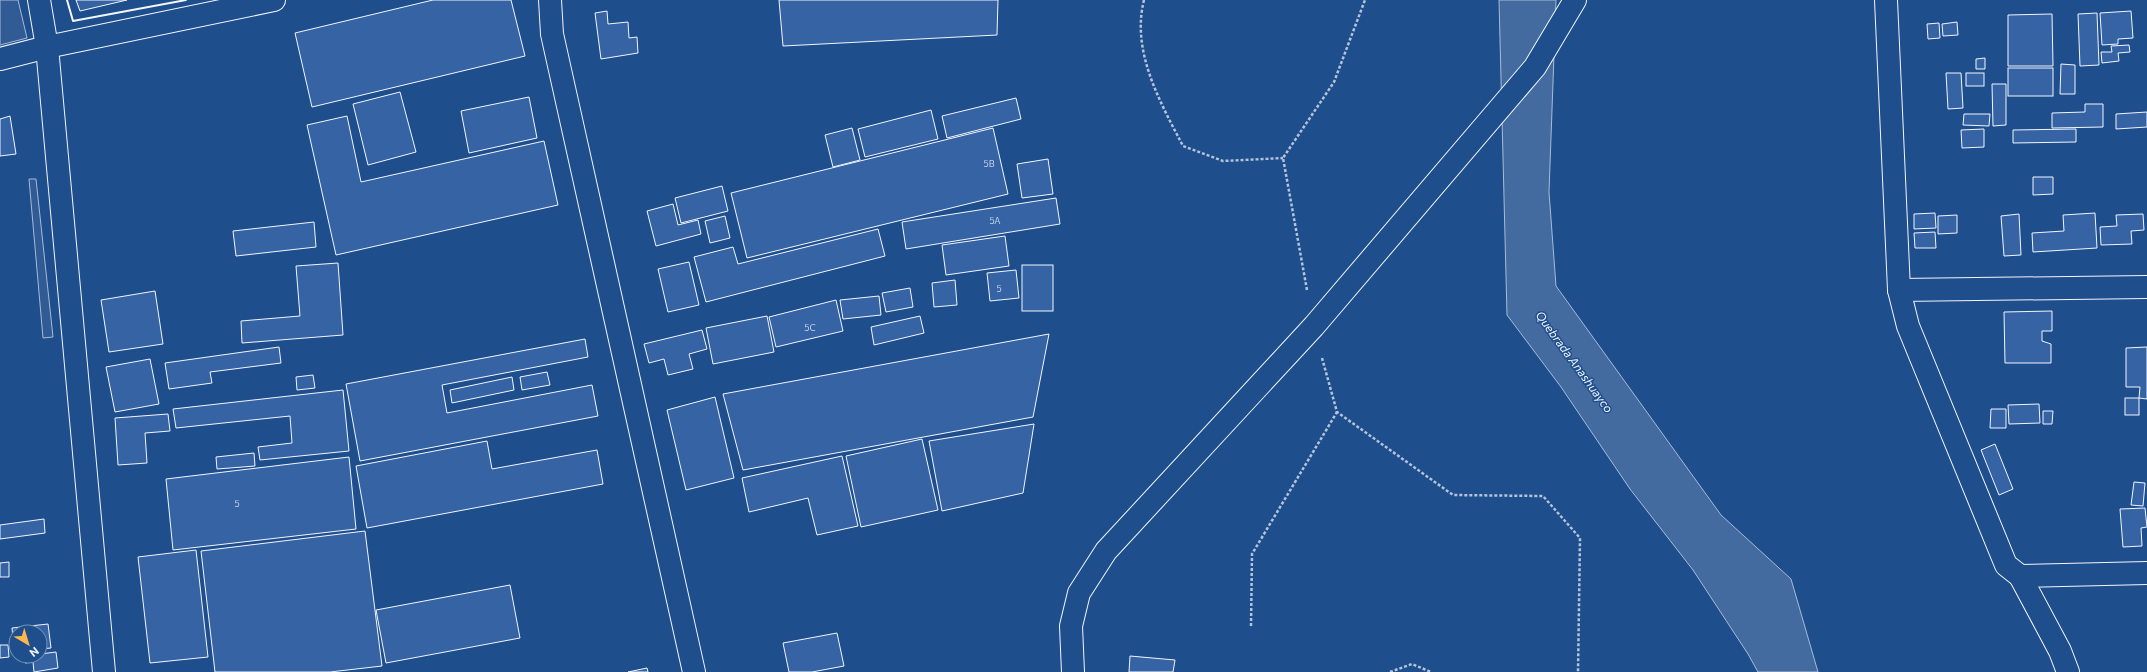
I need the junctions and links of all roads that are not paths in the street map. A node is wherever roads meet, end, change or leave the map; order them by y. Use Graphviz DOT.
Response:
graph roads {
  1 [pos="39,0"];
  2 [pos="274,0"];
  3 [pos="550,0"];
  4 [pos="1575,0"];
  5 [pos="1886,0"];
  6 [pos="47,47"];
  7 [pos="0,59"];
  8 [pos="2147,287"];
  9 [pos="1899,290"];
  10 [pos="2147,573"];
  11 [pos="2020,576"];
  12 [pos="104,672"];
  13 [pos="694,672"];
  14 [pos="1073,672"];
  15 [pos="2068,672"];
  1 -- 6 [label="street"];
  2 -- 6 [label="street"];
  3 -- 13 [label="street"];
  4 -- 14 [label="street"];
  5 -- 9 [label="street"];
  6 -- 7 [label="street"];
  6 -- 12 [label="street"];
  8 -- 9 [label="street"];
  9 -- 11 [label="street"];
  10 -- 11 [label="street"];
  11 -- 15 [label="street"];
}
